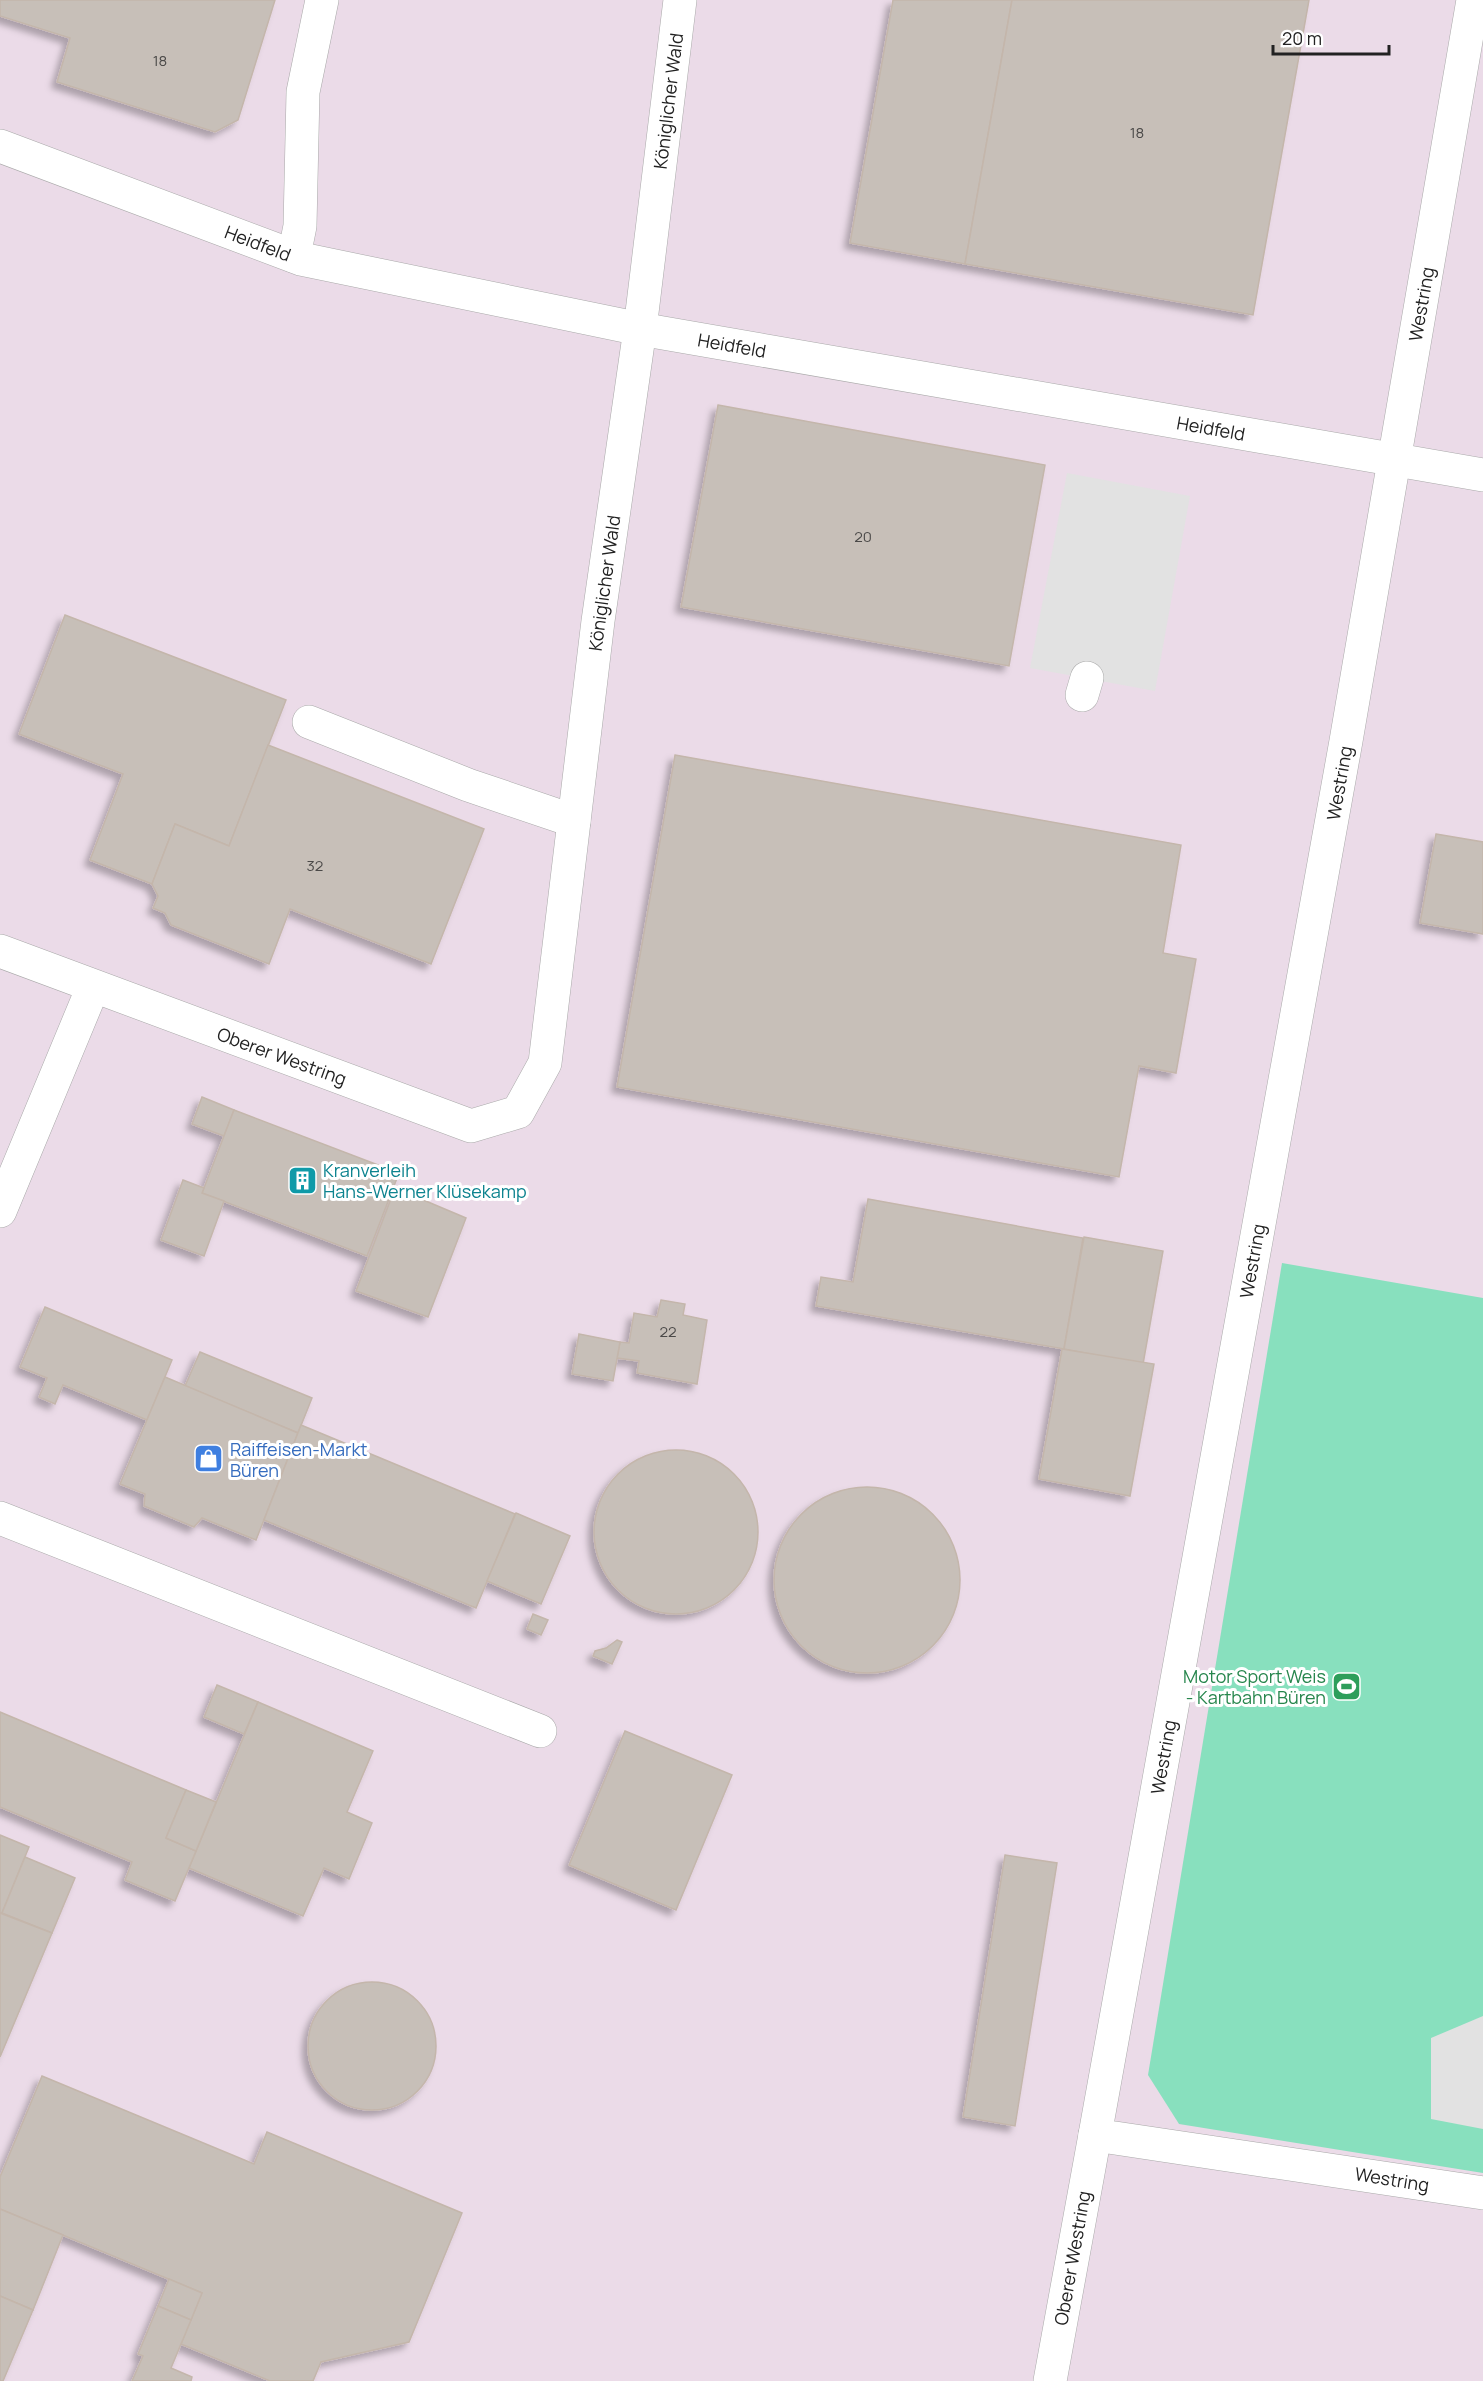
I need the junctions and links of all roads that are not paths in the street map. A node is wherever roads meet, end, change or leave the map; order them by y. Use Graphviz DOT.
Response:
graph roads {
  1 [pos="321,0"];
  2 [pos="680,0"];
  3 [pos="1473,0"];
  4 [pos="0,146"];
  5 [pos="294,256"];
  6 [pos="640,329"];
  7 [pos="1394,459"];
  8 [pos="1483,475"];
  9 [pos="309,722"];
  10 [pos="574,821"];
  11 [pos="0,951"];
  12 [pos="93,987"];
  13 [pos="471,1126"];
  14 [pos="0,1211"];
  15 [pos="0,1518"];
  16 [pos="540,1731"];
  17 [pos="1095,2134"];
  18 [pos="1483,2193"];
  19 [pos="1050,2381"];
  1 -- 5 [label="street"];
  2 -- 6 [label="street, Königlicher Wald"];
  3 -- 7 [label="street, Westring"];
  4 -- 5 [label="street, Heidfeld"];
  5 -- 6 [label="street, Heidfeld"];
  6 -- 7 [label="street, Heidfeld"];
  6 -- 10 [label="street, Königlicher Wald"];
  7 -- 8 [label="street, Heidfeld"];
  7 -- 17 [label="street, Westring"];
  9 -- 10 [label="street"];
  10 -- 13 [label="street, Königlicher Wald"];
  11 -- 12 [label="street, Oberer Westring"];
  12 -- 13 [label="street, Oberer Westring"];
  12 -- 14 [label="street"];
  15 -- 16 [label="street"];
  17 -- 18 [label="street, Westring"];
  17 -- 19 [label="street, Oberer Westring"];
}
